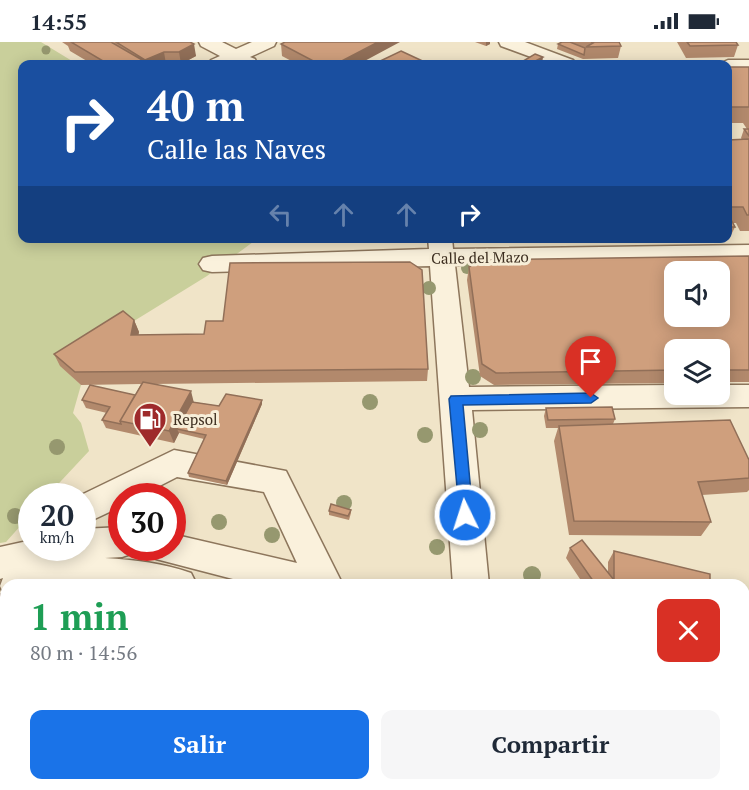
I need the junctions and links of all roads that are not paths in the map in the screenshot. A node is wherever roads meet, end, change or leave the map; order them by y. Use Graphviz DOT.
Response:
graph roads {
  1 [pos="208,42"];
  2 [pos="267,42"];
  3 [pos="508,42"];
  4 [pos="243,60"];
  5 [pos="555,60"];
  6 [pos="732,66"];
  7 [pos="749,66"];
  8 [pos="440,248"];
  9 [pos="749,253"];
  10 [pos="212,264"];
  11 [pos="749,396"];
  12 [pos="456,399"];
  13 [pos="96,504"];
  14 [pos="18,546"];
  15 [pos="186,552"];
  16 [pos="0,556"];
  17 [pos="18,558"];
  18 [pos="0,563"];
  19 [pos="148,570"];
  20 [pos="41,579"];
  21 [pos="167,579"];
  22 [pos="298,579"];
  23 [pos="320,579"];
  24 [pos="471,579"];
  1 -- 4 [label="street"];
  2 -- 4 [label="street"];
  3 -- 5 [label="street"];
  6 -- 7 [label="street"];
  8 -- 9 [label="street, Calle del Mazo"];
  8 -- 10 [label="street, Calle del Mazo"];
  8 -- 12 [label="street"];
  11 -- 12 [label="street"];
  12 -- 24 [label="street"];
  13 -- 23 [label="street"];
  14 -- 16 [label="street"];
  15 -- 22 [label="street"];
  17 -- 18 [label="street"];
  19 -- 20 [label="street"];
  19 -- 21 [label="street"];
}
